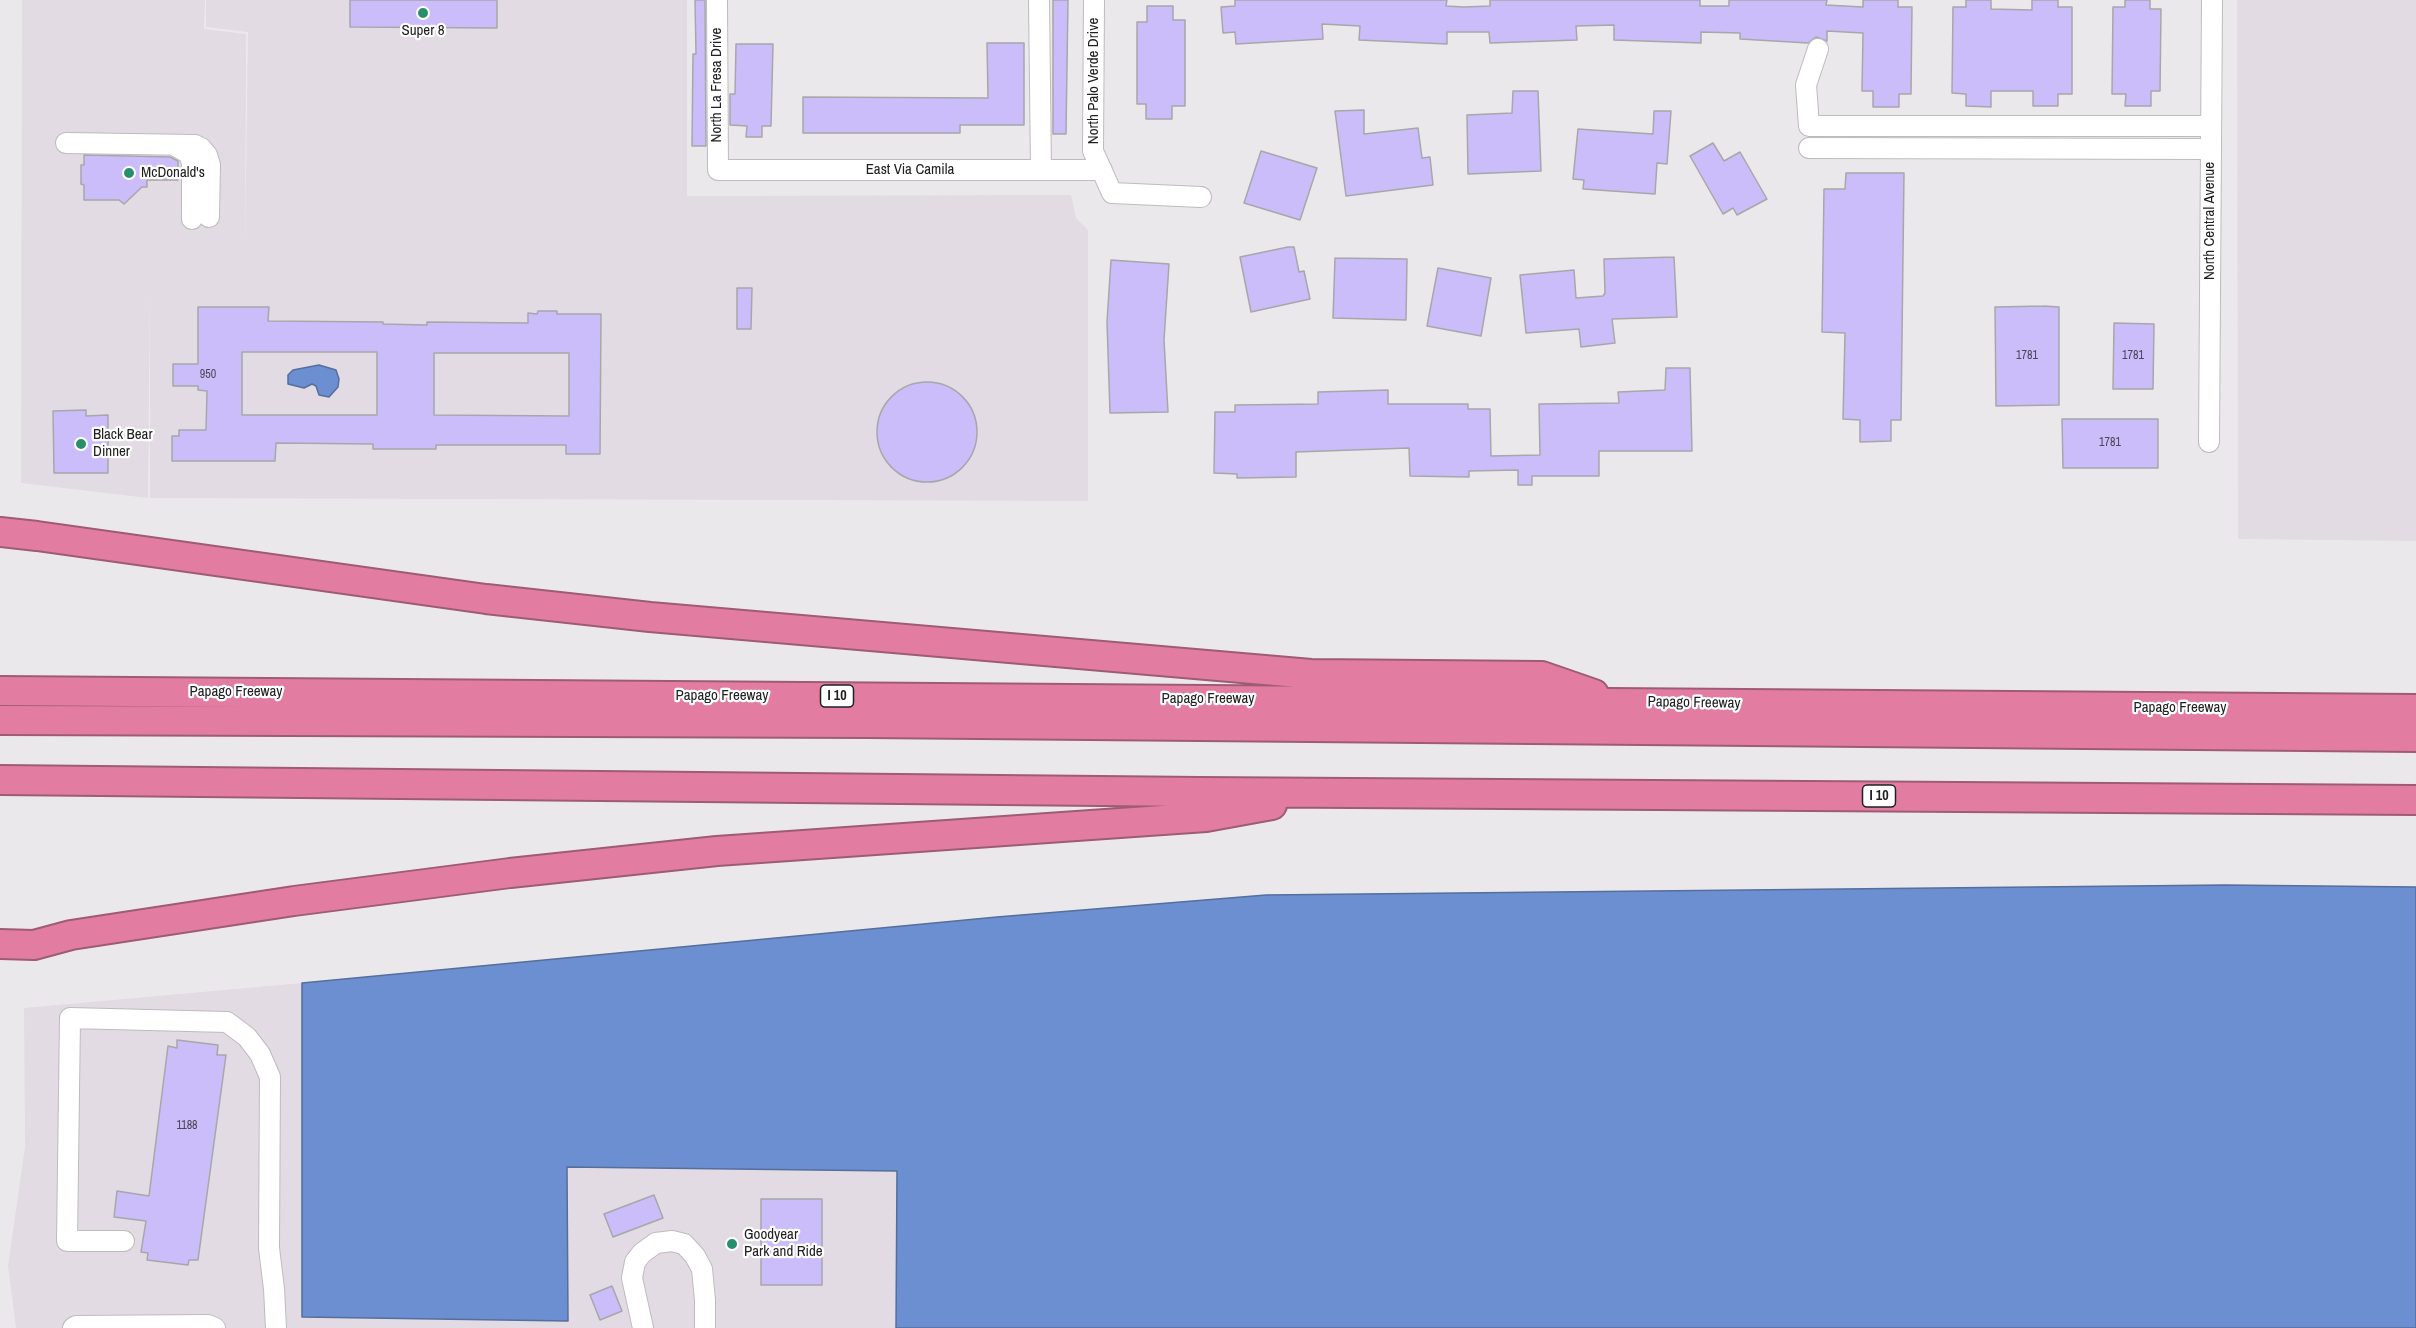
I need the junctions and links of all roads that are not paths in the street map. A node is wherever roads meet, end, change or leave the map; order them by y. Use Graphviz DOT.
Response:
graph roads {
  1 [pos="717,0"];
  2 [pos="1039,0"];
  3 [pos="1094,0"];
  4 [pos="2212,0"];
  5 [pos="1818,49"];
  6 [pos="2153,126"];
  7 [pos="2211,126"];
  8 [pos="66,143"];
  9 [pos="1809,148"];
  10 [pos="2153,149"];
  11 [pos="2211,149"];
  12 [pos="1041,170"];
  13 [pos="1102,170"];
  14 [pos="718,171"];
  15 [pos="1201,197"];
  16 [pos="201,218"];
  17 [pos="2209,442"];
  18 [pos="0,532"];
  19 [pos="0,691"];
  20 [pos="1619,702"];
  21 [pos="2416,709"];
  22 [pos="0,720"];
  23 [pos="2416,737"];
  24 [pos="0,780"];
  25 [pos="1342,793"];
  26 [pos="2416,800"];
  27 [pos="0,944"];
  28 [pos="124,1241"];
  29 [pos="73,1328"];
  30 [pos="215,1328"];
  31 [pos="276,1328"];
  32 [pos="643,1328"];
  33 [pos="705,1328"];
  1 -- 14 [label="street, North La Fresa Drive"];
  2 -- 12 [label="street"];
  3 -- 13 [label="street, North Palo Verde Drive"];
  4 -- 7 [label="street, North Central Avenue"];
  5 -- 6 [label="street"];
  6 -- 7 [label="street"];
  6 -- 10 [label="street"];
  7 -- 11 [label="street, North Central Avenue"];
  8 -- 16 [label="street"];
  9 -- 10 [label="street"];
  10 -- 11 [label="street"];
  11 -- 17 [label="street, North Central Avenue"];
  12 -- 13 [label="street, East Via Camila"];
  12 -- 14 [label="street, East Via Camila"];
  13 -- 15 [label="street, North Palo Verde Drive"];
  18 -- 20 [label="highway"];
  19 -- 20 [label="highway, Papago Freeway / I 10"];
  20 -- 21 [label="highway, Papago Freeway / I 10"];
  22 -- 23 [label="highway"];
  24 -- 25 [label="highway, I 10"];
  25 -- 26 [label="highway, I 10"];
  25 -- 27 [label="highway"];
  28 -- 31 [label="street"];
  29 -- 30 [label="street"];
  32 -- 33 [label="street"];
}
